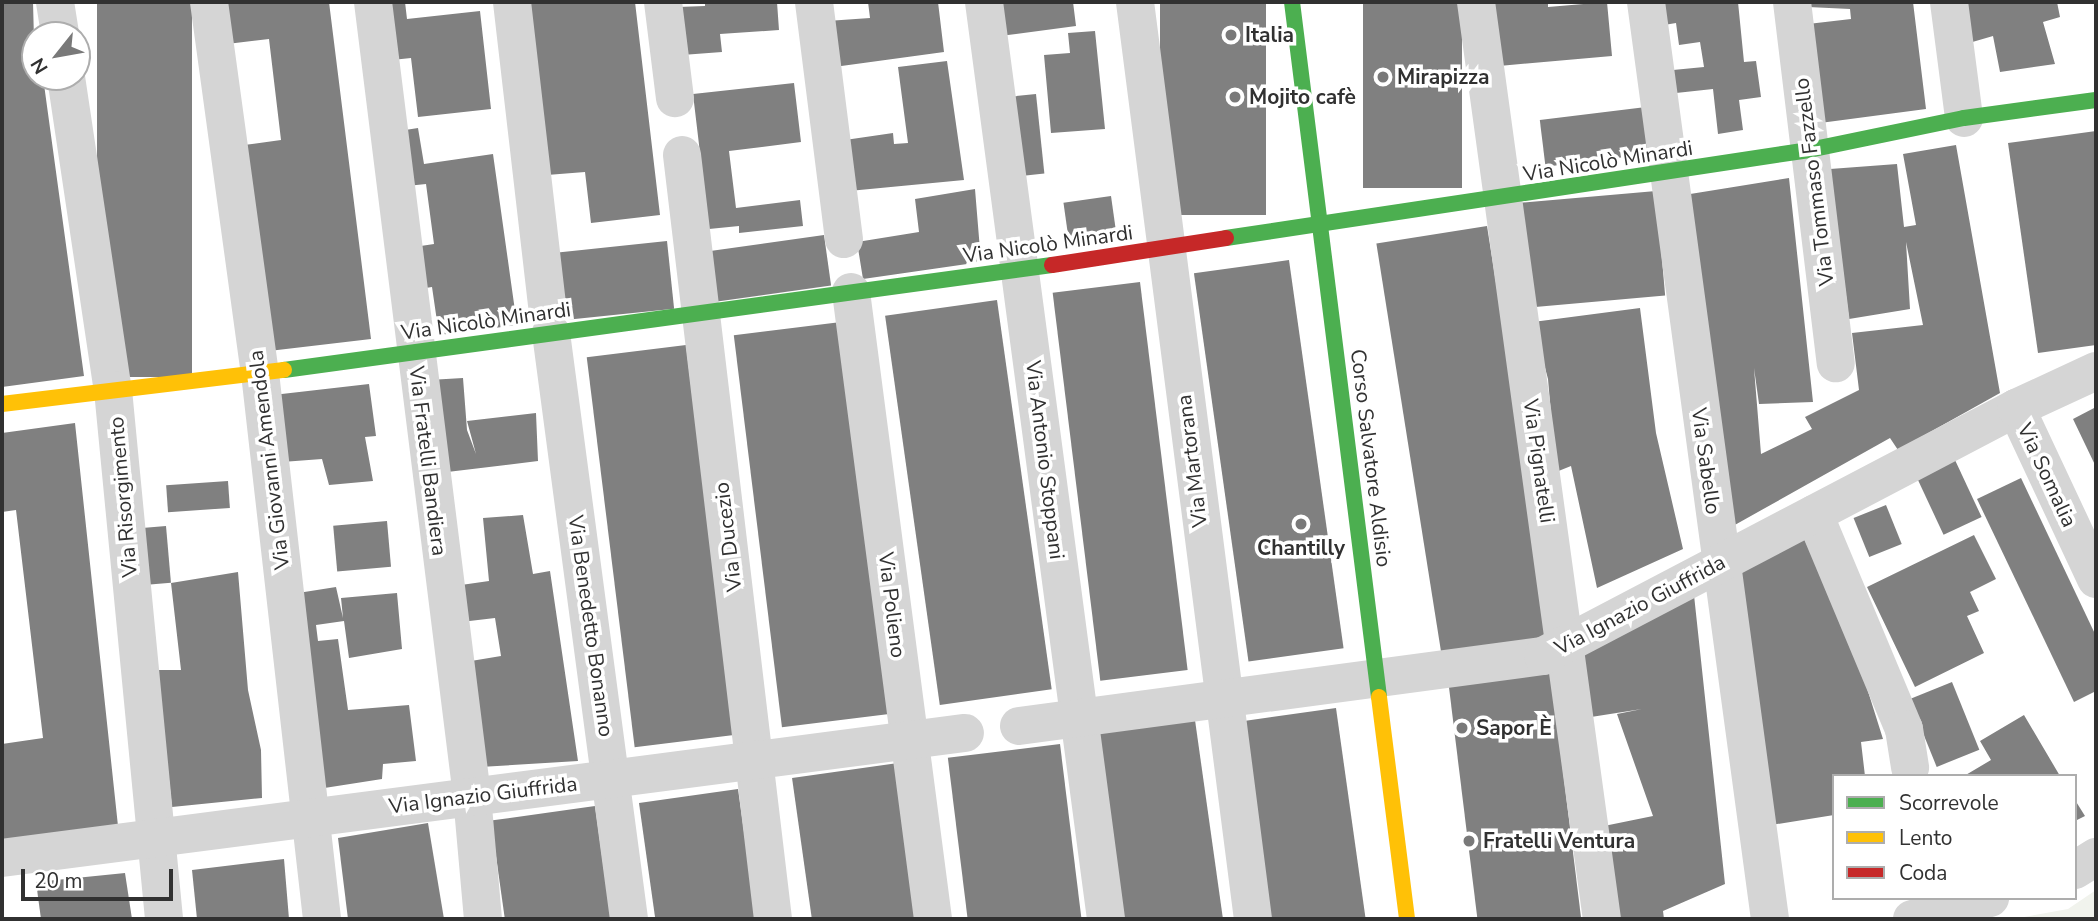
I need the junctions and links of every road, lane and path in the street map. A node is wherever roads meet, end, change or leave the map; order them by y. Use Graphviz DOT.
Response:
graph roads {
  1 [pos="55,2"];
  2 [pos="209,2"];
  3 [pos="373,2"];
  4 [pos="512,2"];
  5 [pos="663,2"];
  6 [pos="814,2"];
  7 [pos="984,2"];
  8 [pos="1135,2"];
  9 [pos="1292,2"];
  10 [pos="1476,2"];
  11 [pos="1646,2"];
  12 [pos="1792,2"];
  13 [pos="1949,2"];
  14 [pos="58,21"];
  15 [pos="68,91"];
  16 [pos="675,98"];
  17 [pos="2096,100"];
  18 [pos="1964,118"];
  19 [pos="1810,150"];
  20 [pos="682,155"];
  21 [pos="1668,173"];
  22 [pos="1500,200"];
  23 [pos="1320,221"];
  24 [pos="844,239"];
  25 [pos="1166,249"];
  26 [pos="1020,269"];
  27 [pos="851,292"];
  28 [pos="701,313"];
  29 [pos="549,318"];
  30 [pos="414,352"];
  31 [pos="1836,363"];
  32 [pos="2096,371"];
  33 [pos="260,373"];
  34 [pos="113,390"];
  35 [pos="2,404"];
  36 [pos="2016,408"];
  37 [pos="1814,514"];
  38 [pos="1720,563"];
  39 [pos="2096,579"];
  40 [pos="1565,644"];
  41 [pos="1376,675"];
  42 [pos="1221,699"];
  43 [pos="1079,718"];
  44 [pos="1018,726"];
  45 [pos="965,733"];
  46 [pos="910,740"];
  47 [pos="754,760"];
  48 [pos="1910,768"];
  49 [pos="612,778"];
  50 [pos="472,796"];
  51 [pos="310,817"];
  52 [pos="153,841"];
  53 [pos="2096,857"];
  54 [pos="2,858"];
  55 [pos="2077,869"];
  56 [pos="1982,900"];
  57 [pos="1937,912"];
  58 [pos="164,919"];
  59 [pos="322,919"];
  60 [pos="483,919"];
  61 [pos="629,919"];
  62 [pos="773,919"];
  63 [pos="933,919"];
  64 [pos="1106,919"];
  65 [pos="1253,919"];
  66 [pos="1407,919"];
  67 [pos="1602,919"];
  68 [pos="1770,919"];
  1 -- 14 [label="street"];
  2 -- 33 [label="street, Via Giovanni Amendola"];
  3 -- 30 [label="street, Via Fratelli Bandiera"];
  4 -- 29 [label="street, Via Benedetto Bonanno"];
  5 -- 16 [label="street"];
  6 -- 24 [label="street"];
  7 -- 26 [label="street, Via Antonio Stoppani"];
  8 -- 25 [label="street, Via Martorana"];
  9 -- 23 [label="street, Corso Salvatore Aldisio"];
  10 -- 22 [label="street, Via Pignatelli"];
  11 -- 21 [label="street, Via Sabello"];
  12 -- 19 [label="street, Via Tommaso Fazzello"];
  13 -- 18 [label="street"];
  15 -- 34 [label="street, Via Risorgimento"];
  17 -- 18 [label="street, Via Nicolò Minardi"];
  18 -- 19 [label="street, Via Nicolò Minardi"];
  19 -- 21 [label="street, Via Nicolò Minardi"];
  19 -- 31 [label="street, Via Tommaso Fazzello"];
  20 -- 28 [label="street, Via Ducezio"];
  21 -- 22 [label="street, Via Nicolò Minardi"];
  21 -- 38 [label="street, Via Sabello"];
  22 -- 23 [label="street, Via Nicolò Minardi"];
  22 -- 40 [label="street, Via Pignatelli"];
  23 -- 25 [label="street, Via Nicolò Minardi"];
  23 -- 41 [label="street, Corso Salvatore Aldisio"];
  25 -- 26 [label="street, Via Nicolò Minardi"];
  25 -- 42 [label="street, Via Martorana"];
  26 -- 27 [label="street, Via Nicolò Minardi"];
  26 -- 43 [label="street, Via Antonio Stoppani"];
  27 -- 28 [label="street, Via Nicolò Minardi"];
  27 -- 46 [label="street, Via Polieno"];
  28 -- 29 [label="street, Via Nicolò Minardi"];
  28 -- 47 [label="street, Via Ducezio"];
  29 -- 30 [label="street, Via Nicolò Minardi"];
  29 -- 49 [label="street, Via Benedetto Bonanno"];
  30 -- 33 [label="street, Via Nicolò Minardi"];
  30 -- 50 [label="street, Via Fratelli Bandiera"];
  32 -- 36 [label="street, Via Ignazio Giuffrida"];
  33 -- 34 [label="street, Via Nicolò Minardi"];
  33 -- 51 [label="street, Via Giovanni Amendola"];
  34 -- 35 [label="street, Via Nicolò Minardi"];
  34 -- 52 [label="street, Via Risorgimento"];
  36 -- 37 [label="street, Via Ignazio Giuffrida"];
  36 -- 39 [label="street, Via Somalia"];
  37 -- 38 [label="street, Via Ignazio Giuffrida"];
  37 -- 48 [label="street"];
  38 -- 40 [label="street, Via Ignazio Giuffrida"];
  38 -- 68 [label="street, Via Sabello"];
  40 -- 41 [label="street, Via Ignazio Giuffrida"];
  40 -- 67 [label="street, Via Pignatelli"];
  41 -- 42 [label="street, Via Ignazio Giuffrida"];
  41 -- 66 [label="street, Corso Salvatore Aldisio"];
  42 -- 43 [label="street, Via Ignazio Giuffrida"];
  42 -- 65 [label="street, Via Martorana"];
  43 -- 44 [label="street, Via Ignazio Giuffrida"];
  43 -- 64 [label="street, Via Antonio Stoppani"];
  45 -- 46 [label="street, Via Ignazio Giuffrida"];
  46 -- 47 [label="street, Via Ignazio Giuffrida"];
  46 -- 63 [label="street, Via Polieno"];
  47 -- 49 [label="street, Via Ignazio Giuffrida"];
  47 -- 62 [label="street, Via Ducezio"];
  49 -- 50 [label="street, Via Ignazio Giuffrida"];
  49 -- 61 [label="street, Via Benedetto Bonanno"];
  50 -- 51 [label="street, Via Ignazio Giuffrida"];
  50 -- 60 [label="street, Via Fratelli Bandiera"];
  51 -- 52 [label="street, Via Ignazio Giuffrida"];
  51 -- 59 [label="street, Via Giovanni Amendola"];
  52 -- 54 [label="street, Via Ignazio Giuffrida"];
  52 -- 58 [label="street, Via Risorgimento"];
  53 -- 55 [label="street"];
  56 -- 57 [label="street"];
}
